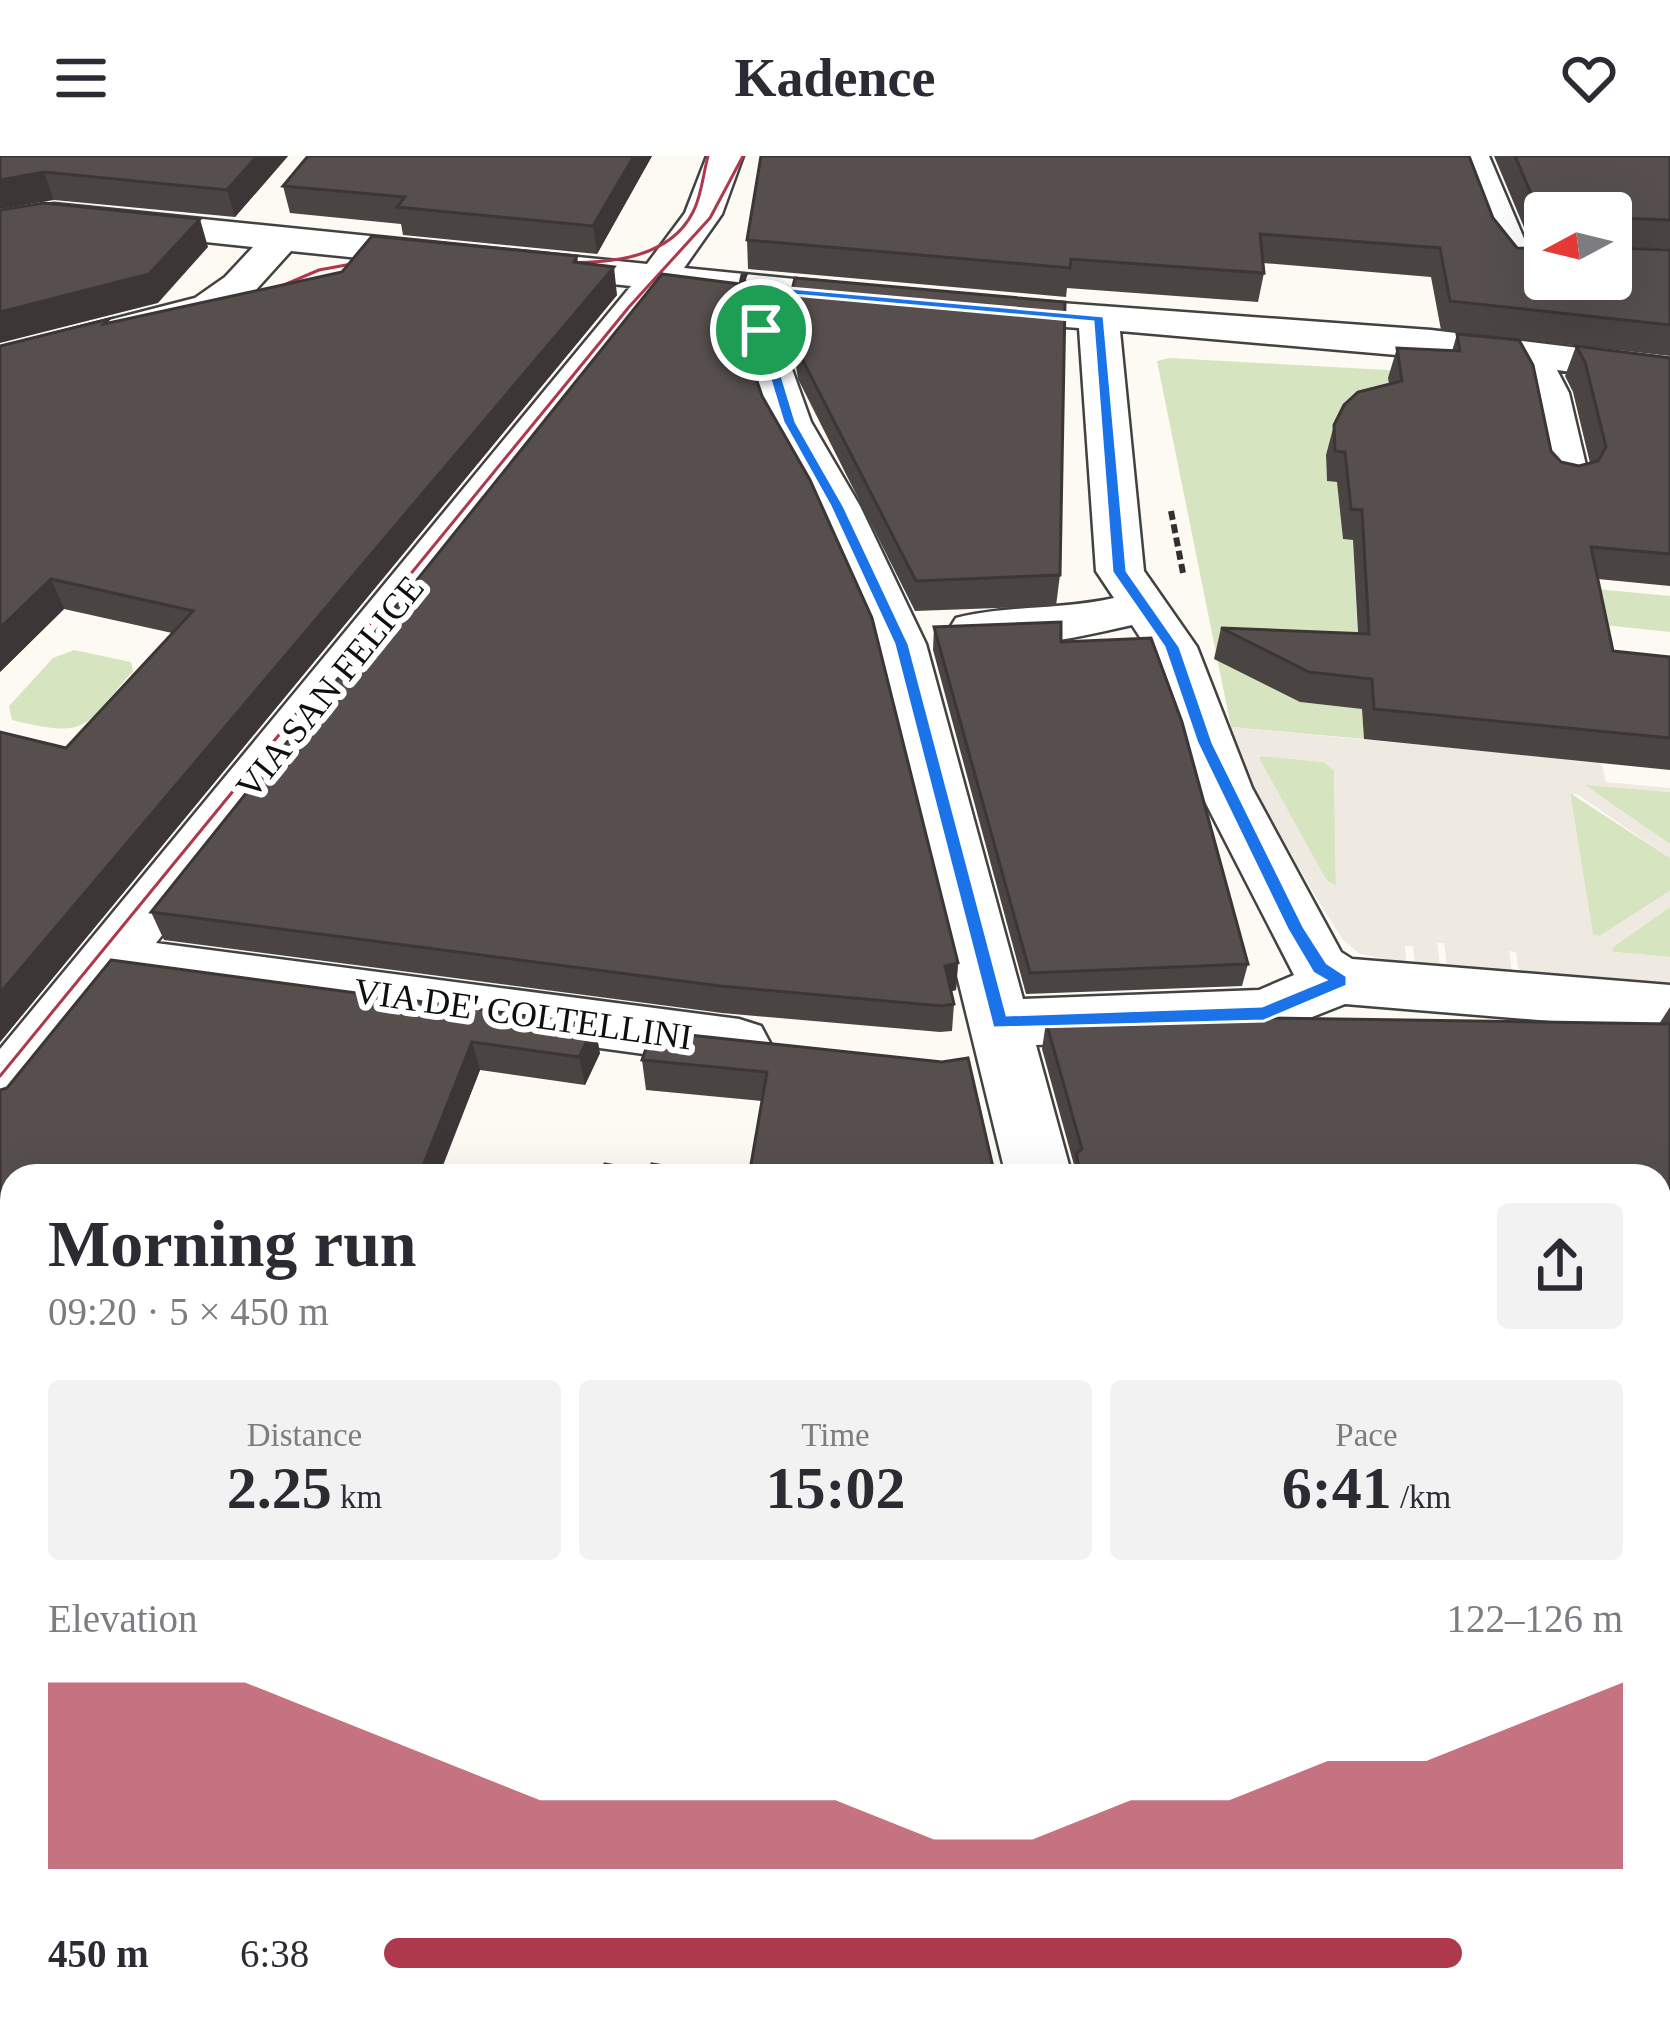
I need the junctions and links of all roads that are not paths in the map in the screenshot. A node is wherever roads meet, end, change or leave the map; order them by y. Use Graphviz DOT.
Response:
graph roads {
  1 [pos="725,156"];
  2 [pos="1471,156"];
  3 [pos="2,220"];
  4 [pos="265,227"];
  5 [pos="655,277"];
  6 [pos="1524,279"];
  7 [pos="778,290"];
  8 [pos="1524,300"];
  9 [pos="1533,300"];
  10 [pos="1539,300"];
  11 [pos="1544,300"];
  12 [pos="905,302"];
  13 [pos="948,306"];
  14 [pos="1100,319"];
  15 [pos="1670,343"];
  16 [pos="0,361"];
  17 [pos="1670,372"];
  18 [pos="1566,478"];
  19 [pos="1144,607"];
  20 [pos="917,632"];
  21 [pos="111,959"];
  22 [pos="1340,981"];
  23 [pos="1670,1008"];
  24 [pos="793,1048"];
  25 [pos="994,1052"];
  26 [pos="0,1094"];
  27 [pos="1035,1164"];
  1 -- 5 [label="street, VIA SAN FELICE"];
  2 -- 6 [label="street"];
  3 -- 4 [label="street"];
  4 -- 5 [label="street"];
  4 -- 16 [label="street"];
  5 -- 7 [label="street"];
  5 -- 21 [label="street, VIA SAN FELICE"];
  7 -- 12 [label="street"];
  7 -- 20 [label="street"];
  8 -- 14 [label="street"];
  9 -- 18 [label="street"];
  10 -- 17 [label="street"];
  11 -- 15 [label="street"];
  13 -- 14 [label="street"];
  14 -- 19 [label="street"];
  19 -- 20 [label="street"];
  19 -- 22 [label="street"];
  20 -- 25 [label="street"];
  21 -- 24 [label="street, VIA DE' COLTELLINI"];
  21 -- 26 [label="street, VIA SAN FELICE"];
  22 -- 23 [label="street"];
  22 -- 25 [label="street"];
  25 -- 27 [label="street"];
}
